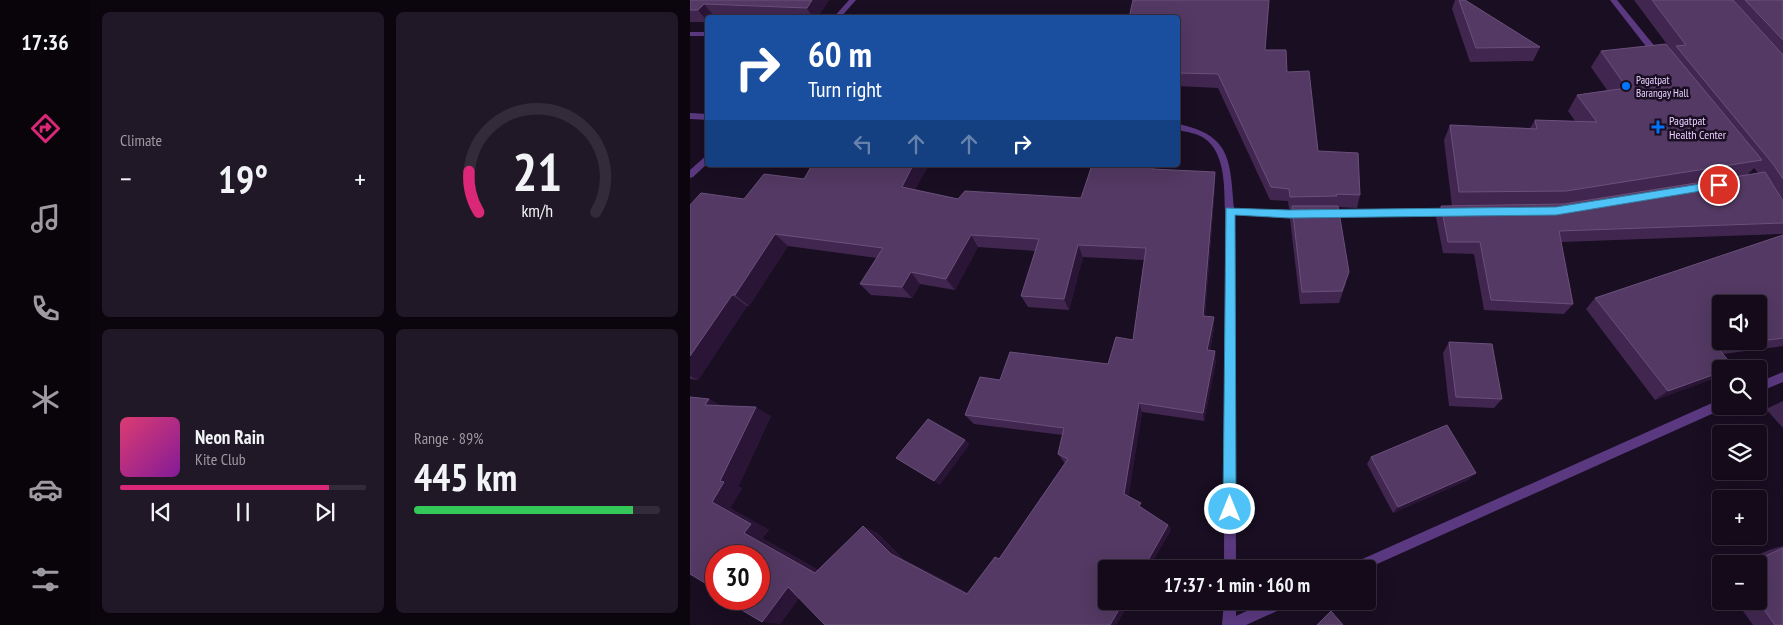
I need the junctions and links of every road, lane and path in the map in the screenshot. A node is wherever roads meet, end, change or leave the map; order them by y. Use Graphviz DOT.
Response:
graph roads {
  1 [pos="853,0"];
  2 [pos="1613,0"];
  3 [pos="839,15"];
  4 [pos="690,34"];
  5 [pos="705,34"];
  6 [pos="1663,62"];
  7 [pos="690,116"];
  8 [pos="705,117"];
  9 [pos="1180,127"];
  10 [pos="705,160"];
  11 [pos="690,175"];
  12 [pos="1230,211"];
  13 [pos="1461,211"];
  14 [pos="1783,377"];
  15 [pos="1767,384"];
  16 [pos="1712,408"];
  17 [pos="1230,560"];
  18 [pos="1374,560"];
  19 [pos="1230,610"];
  20 [pos="1263,610"];
  21 [pos="1230,625"];
  1 -- 3 [label="street"];
  2 -- 6 [label="street"];
  4 -- 5 [label="street"];
  7 -- 8 [label="street"];
  9 -- 12 [label="street"];
  10 -- 11 [label="street"];
  12 -- 13 [label="street"];
  12 -- 17 [label="street"];
  14 -- 15 [label="street"];
  16 -- 18 [label="street"];
  19 -- 21 [label="street"];
  20 -- 21 [label="street"];
}
